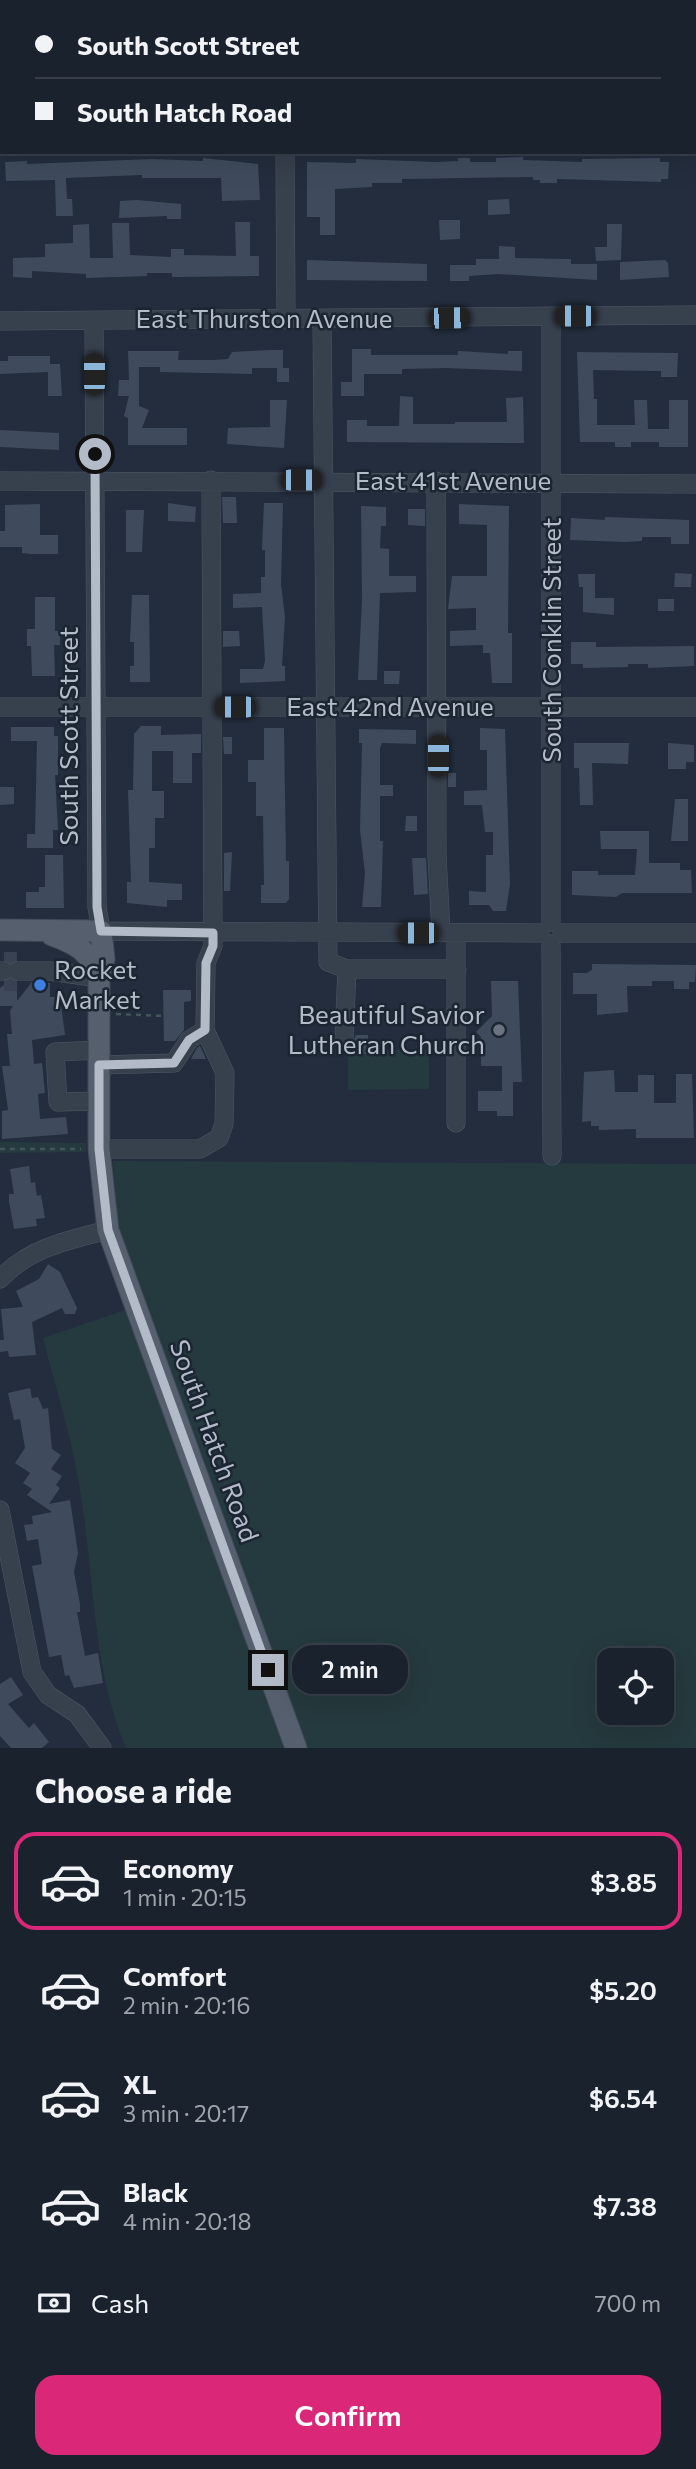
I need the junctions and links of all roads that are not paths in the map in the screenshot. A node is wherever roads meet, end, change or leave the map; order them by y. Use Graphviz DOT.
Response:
graph roads {
  1 [pos="285,154"];
  2 [pos="696,315"];
  3 [pos="551,316"];
  4 [pos="322,319"];
  5 [pos="286,320"];
  6 [pos="0,321"];
  7 [pos="94,321"];
  8 [pos="211,480"];
  9 [pos="323,480"];
  10 [pos="0,481"];
  11 [pos="95,481"];
  12 [pos="436,481"];
  13 [pos="552,482"];
  14 [pos="696,484"];
  15 [pos="0,707"];
  16 [pos="97,707"];
  17 [pos="212,707"];
  18 [pos="326,707"];
  19 [pos="438,707"];
  20 [pos="552,707"];
  21 [pos="696,707"];
  22 [pos="0,930"];
  23 [pos="41,930"];
  24 [pos="101,931"];
  25 [pos="213,933"];
  26 [pos="326,933"];
  27 [pos="449,933"];
  28 [pos="551,933"];
  29 [pos="696,933"];
  30 [pos="347,969"];
  31 [pos="457,969"];
  32 [pos="7,971"];
  33 [pos="99,978"];
  34 [pos="205,1030"];
  35 [pos="344,1039"];
  36 [pos="99,1058"];
  37 [pos="99,1101"];
  38 [pos="456,1123"];
  39 [pos="91,1149"];
  40 [pos="552,1156"];
  41 [pos="108,1230"];
  42 [pos="1,1278"];
  43 [pos="0,1510"];
  44 [pos="102,1748"];
  45 [pos="296,1748"];
  1 -- 5 [label="street"];
  2 -- 3 [label="street, East Thurston Avenue"];
  3 -- 4 [label="street, East Thurston Avenue"];
  3 -- 13 [label="street, South Conklin Street"];
  4 -- 5 [label="street, East Thurston Avenue"];
  4 -- 9 [label="street"];
  5 -- 7 [label="street, East Thurston Avenue"];
  6 -- 7 [label="street, East Thurston Avenue"];
  7 -- 11 [label="street, South Scott Street"];
  8 -- 9 [label="street, East 41st Avenue"];
  8 -- 11 [label="street, East 41st Avenue"];
  8 -- 17 [label="street"];
  9 -- 12 [label="street, East 41st Avenue"];
  9 -- 18 [label="street"];
  10 -- 11 [label="street, East 41st Avenue"];
  11 -- 16 [label="street, South Scott Street"];
  12 -- 13 [label="street, East 41st Avenue"];
  12 -- 19 [label="street"];
  13 -- 14 [label="street, East 41st Avenue"];
  13 -- 20 [label="street, South Conklin Street"];
  15 -- 16 [label="street, East 42nd Avenue"];
  16 -- 17 [label="street, East 42nd Avenue"];
  16 -- 24 [label="street, South Scott Street"];
  17 -- 18 [label="street, East 42nd Avenue"];
  17 -- 25 [label="street"];
  18 -- 19 [label="street, East 42nd Avenue"];
  18 -- 26 [label="street"];
  19 -- 20 [label="street, East 42nd Avenue"];
  19 -- 27 [label="street"];
  20 -- 21 [label="street, East 42nd Avenue"];
  20 -- 28 [label="street, South Conklin Street"];
  22 -- 23 [label="main road"];
  23 -- 24 [label="main road"];
  23 -- 33 [label="main road"];
  24 -- 25 [label="street"];
  24 -- 33 [label="main road, South Scott Street"];
  25 -- 26 [label="street"];
  25 -- 34 [label="street"];
  26 -- 27 [label="street"];
  26 -- 30 [label="street"];
  27 -- 28 [label="street"];
  27 -- 31 [label="street"];
  28 -- 29 [label="street"];
  28 -- 40 [label="street, South Conklin Street"];
  30 -- 31 [label="street"];
  30 -- 35 [label="street"];
  31 -- 38 [label="street"];
  32 -- 33 [label="street"];
  33 -- 36 [label="main road, South Scott Street"];
  34 -- 36 [label="street"];
  34 -- 39 [label="street"];
  36 -- 37 [label="main road, South Scott Street"];
  36 -- 37 [label="street"];
  37 -- 39 [label="main road, South Scott Street"];
  39 -- 41 [label="main road, South Hatch Road"];
  41 -- 42 [label="street"];
  41 -- 45 [label="main road, South Hatch Road"];
  43 -- 44 [label="street"];
}
